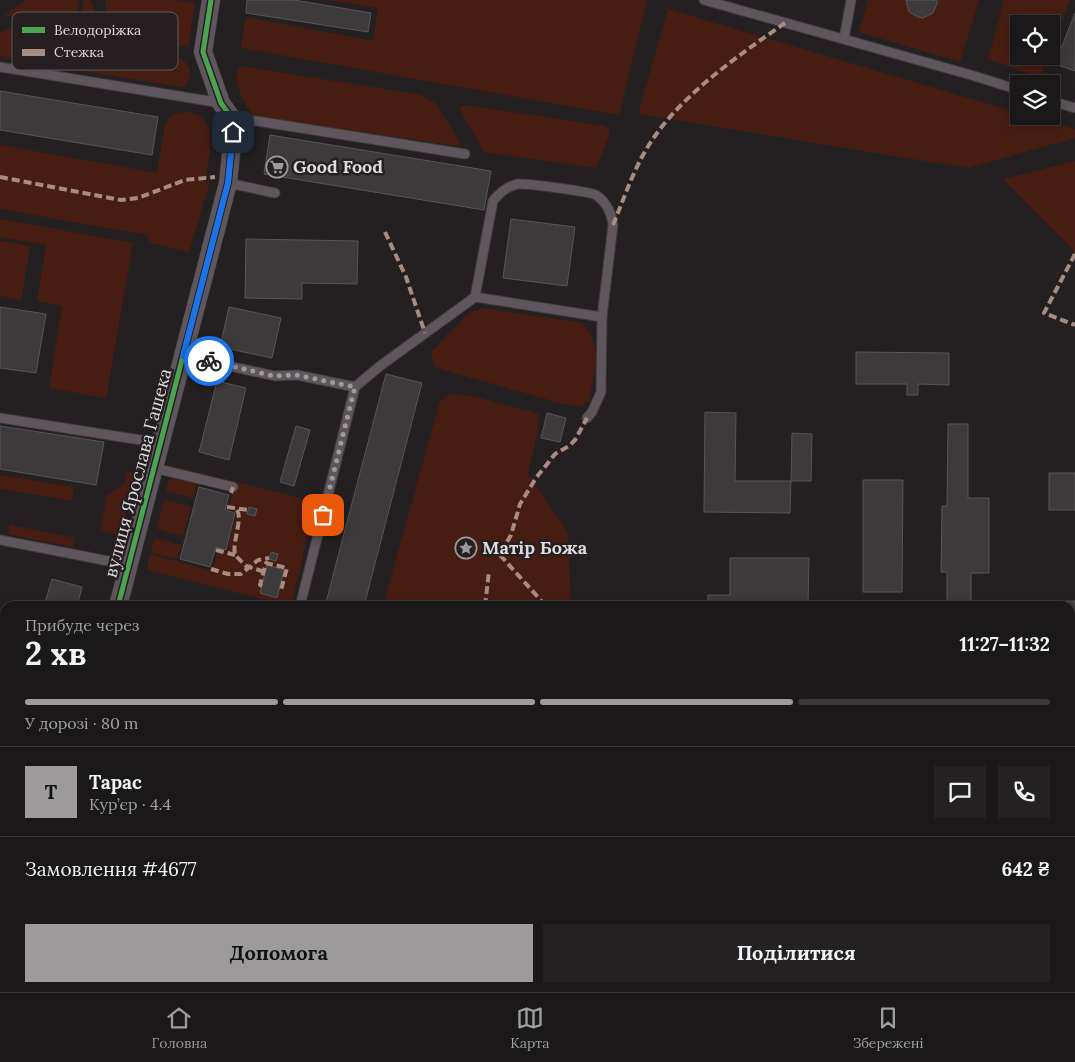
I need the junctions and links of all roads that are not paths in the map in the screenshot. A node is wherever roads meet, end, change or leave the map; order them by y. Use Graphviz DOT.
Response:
graph roads {
  1 [pos="211,0"];
  2 [pos="704,0"];
  3 [pos="850,0"];
  4 [pos="844,39"];
  5 [pos="16,70"];
  6 [pos="1010,87"];
  7 [pos="1060,103"];
  8 [pos="1075,108"];
  9 [pos="226,110"];
  10 [pos="465,154"];
  11 [pos="228,183"];
  12 [pos="275,193"];
  13 [pos="475,297"];
  14 [pos="602,316"];
  15 [pos="183,356"];
  16 [pos="355,387"];
  17 [pos="0,418"];
  18 [pos="587,418"];
  19 [pos="160,443"];
  20 [pos="154,468"];
  21 [pos="233,487"];
  22 [pos="0,540"];
  23 [pos="129,564"];
  24 [pos="119,601"];
  25 [pos="301,601"];
  1 -- 9 [label="street, вулиця Ярослава Гашека"];
  2 -- 4 [label="lane"];
  3 -- 4 [label="lane"];
  4 -- 6 [label="lane"];
  5 -- 9 [label="lane"];
  7 -- 8 [label="lane"];
  9 -- 10 [label="lane"];
  9 -- 11 [label="street, вулиця Ярослава Гашека"];
  11 -- 12 [label="lane"];
  11 -- 15 [label="street, вулиця Ярослава Гашека"];
  13 -- 14 [label="lane"];
  13 -- 14 [label="lane"];
  13 -- 16 [label="lane"];
  14 -- 18 [label="lane"];
  15 -- 16 [label="lane"];
  15 -- 19 [label="street, вулиця Ярослава Гашека"];
  16 -- 25 [label="lane"];
  17 -- 19 [label="lane"];
  19 -- 20 [label="street, вулиця Ярослава Гашека"];
  20 -- 21 [label="lane"];
  20 -- 23 [label="street, вулиця Ярослава Гашека"];
  22 -- 23 [label="lane"];
  23 -- 24 [label="street, вулиця Ярослава Гашека"];
}
